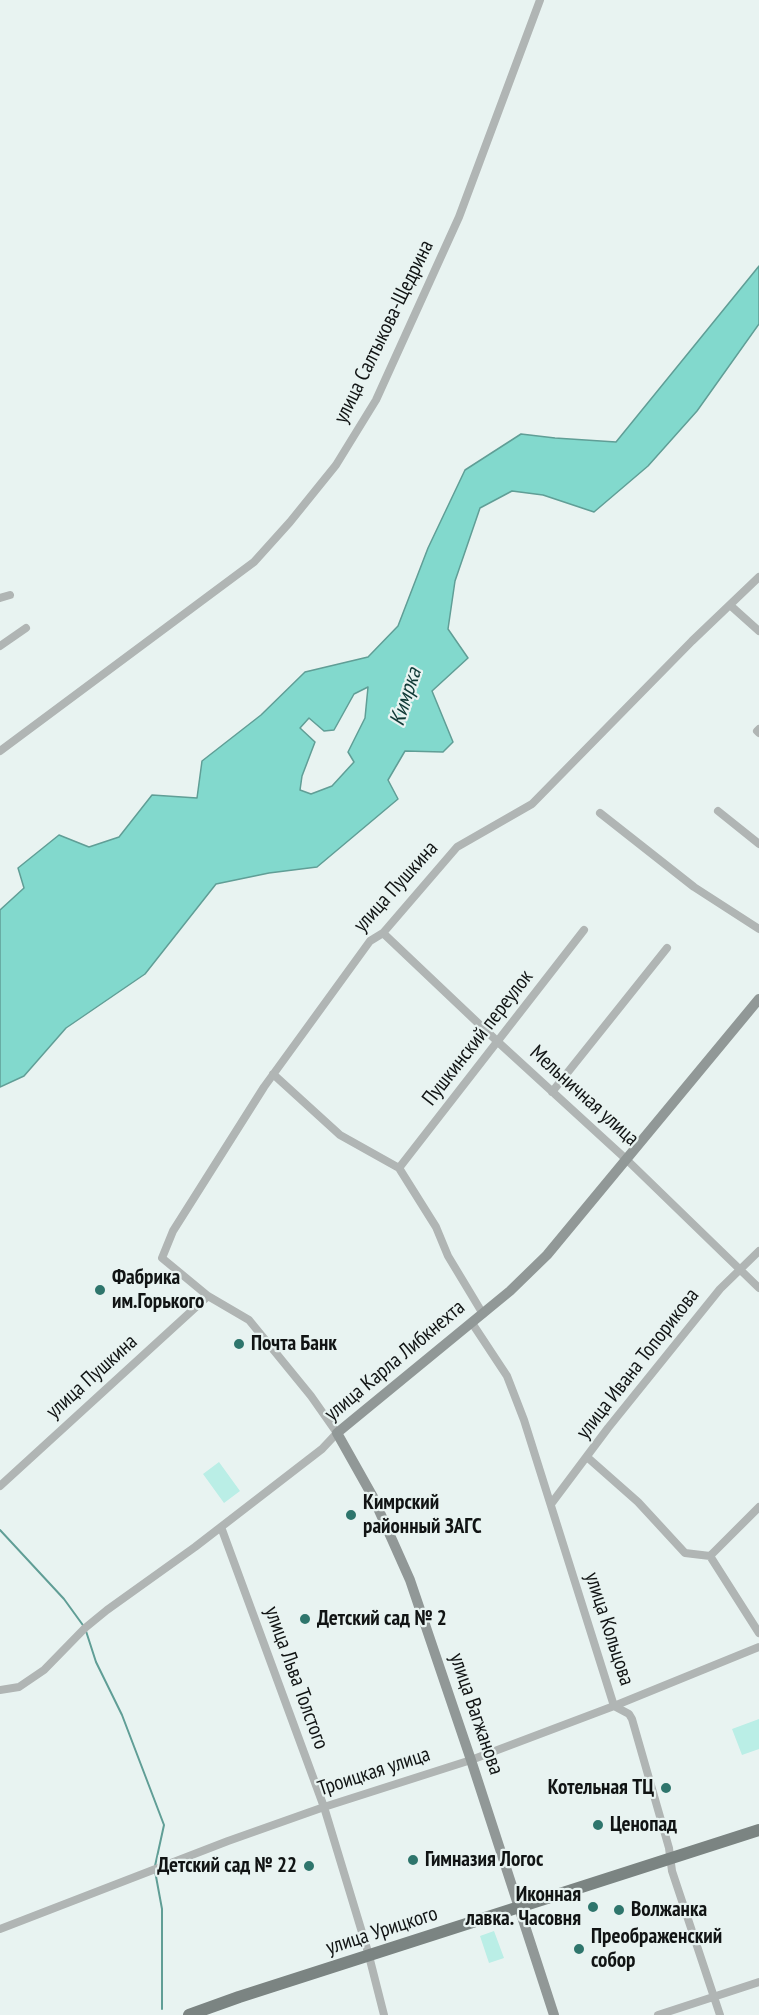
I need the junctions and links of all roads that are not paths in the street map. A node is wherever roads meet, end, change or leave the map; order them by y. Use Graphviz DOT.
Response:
graph roads {
  1 [pos="540,0"];
  2 [pos="759,577"];
  3 [pos="10,595"];
  4 [pos="0,598"];
  5 [pos="731,606"];
  6 [pos="26,628"];
  7 [pos="759,631"];
  8 [pos="0,646"];
  9 [pos="0,751"];
  10 [pos="718,811"];
  11 [pos="600,813"];
  12 [pos="759,844"];
  13 [pos="759,929"];
  14 [pos="584,930"];
  15 [pos="382,933"];
  16 [pos="667,948"];
  17 [pos="759,999"];
  18 [pos="498,1042"];
  19 [pos="273,1074"];
  20 [pos="552,1092"];
  21 [pos="627,1160"];
  22 [pos="399,1168"];
  23 [pos="759,1251"];
  24 [pos="162,1258"];
  25 [pos="742,1270"];
  26 [pos="759,1288"];
  27 [pos="208,1296"];
  28 [pos="483,1314"];
  29 [pos="472,1323"];
  30 [pos="337,1433"];
  31 [pos="586,1457"];
  32 [pos="0,1486"];
  33 [pos="550,1504"];
  34 [pos="759,1507"];
  35 [pos="221,1527"];
  36 [pos="710,1556"];
  37 [pos="759,1633"];
  38 [pos="759,1647"];
  39 [pos="0,1690"];
  40 [pos="614,1706"];
  41 [pos="471,1760"];
  42 [pos="324,1807"];
  43 [pos="759,1830"];
  44 [pos="671,1859"];
  45 [pos="518,1908"];
  46 [pos="0,1929"];
  47 [pos="369,1956"];
  48 [pos="759,1982"];
  49 [pos="714,1996"];
  50 [pos="189,2015"];
  51 [pos="384,2015"];
  52 [pos="554,2015"];
  53 [pos="658,2015"];
  54 [pos="720,2015"];
  1 -- 9 [label="street, улица Салтыкова-Щедрина"];
  2 -- 5 [label="street, улица Пушкина"];
  3 -- 4 [label="street"];
  5 -- 7 [label="street"];
  5 -- 15 [label="street, улица Пушкина"];
  6 -- 8 [label="street"];
  10 -- 12 [label="street"];
  11 -- 13 [label="street"];
  14 -- 18 [label="street, Пушкинский переулок"];
  15 -- 18 [label="street, Мельничная улица"];
  15 -- 19 [label="street, улица Пушкина"];
  16 -- 20 [label="street"];
  17 -- 21 [label="street, улица Карла Либкнехта"];
  18 -- 20 [label="street, Мельничная улица"];
  18 -- 22 [label="street, Пушкинский переулок"];
  19 -- 22 [label="street"];
  19 -- 24 [label="street, улица Пушкина"];
  20 -- 21 [label="street, Мельничная улица"];
  21 -- 25 [label="street, Мельничная улица"];
  21 -- 28 [label="street, улица Карла Либкнехта"];
  22 -- 28 [label="street"];
  23 -- 25 [label="street, улица Ивана Топорикова"];
  24 -- 27 [label="street, улица Вагжанова"];
  25 -- 26 [label="street, Мельничная улица"];
  25 -- 31 [label="street, улица Ивана Топорикова"];
  27 -- 30 [label="street, улица Вагжанова"];
  27 -- 32 [label="street, улица Пушкина"];
  28 -- 29 [label="street, улица Карла Либкнехта"];
  29 -- 30 [label="street, улица Карла Либкнехта"];
  29 -- 33 [label="street, улица Кольцова"];
  30 -- 35 [label="street, улица Карла Либкнехта"];
  30 -- 41 [label="street, улица Вагжанова"];
  31 -- 33 [label="street, улица Ивана Топорикова"];
  31 -- 36 [label="street"];
  33 -- 40 [label="street, улица Кольцова"];
  34 -- 36 [label="street"];
  35 -- 39 [label="street, улица Карла Либкнехта"];
  35 -- 42 [label="street, улица Льва Толстого"];
  36 -- 37 [label="street"];
  38 -- 40 [label="street, Троицкая улица"];
  40 -- 41 [label="street, Троицкая улица"];
  40 -- 44 [label="street, улица Кольцова"];
  41 -- 42 [label="street, Троицкая улица"];
  41 -- 45 [label="street, улица Вагжанова"];
  42 -- 46 [label="street, Троицкая улица"];
  42 -- 47 [label="street, улица Льва Толстого"];
  43 -- 44 [label="main road, улица Урицкого"];
  44 -- 45 [label="main road, улица Урицкого"];
  44 -- 49 [label="street, улица Кольцова"];
  45 -- 47 [label="main road, улица Урицкого"];
  45 -- 52 [label="street, улица Вагжанова"];
  47 -- 50 [label="main road, улица Урицкого"];
  47 -- 51 [label="street, улица Льва Толстого"];
  48 -- 49 [label="street"];
  49 -- 53 [label="street"];
  49 -- 54 [label="street, улица Кольцова"];
}
